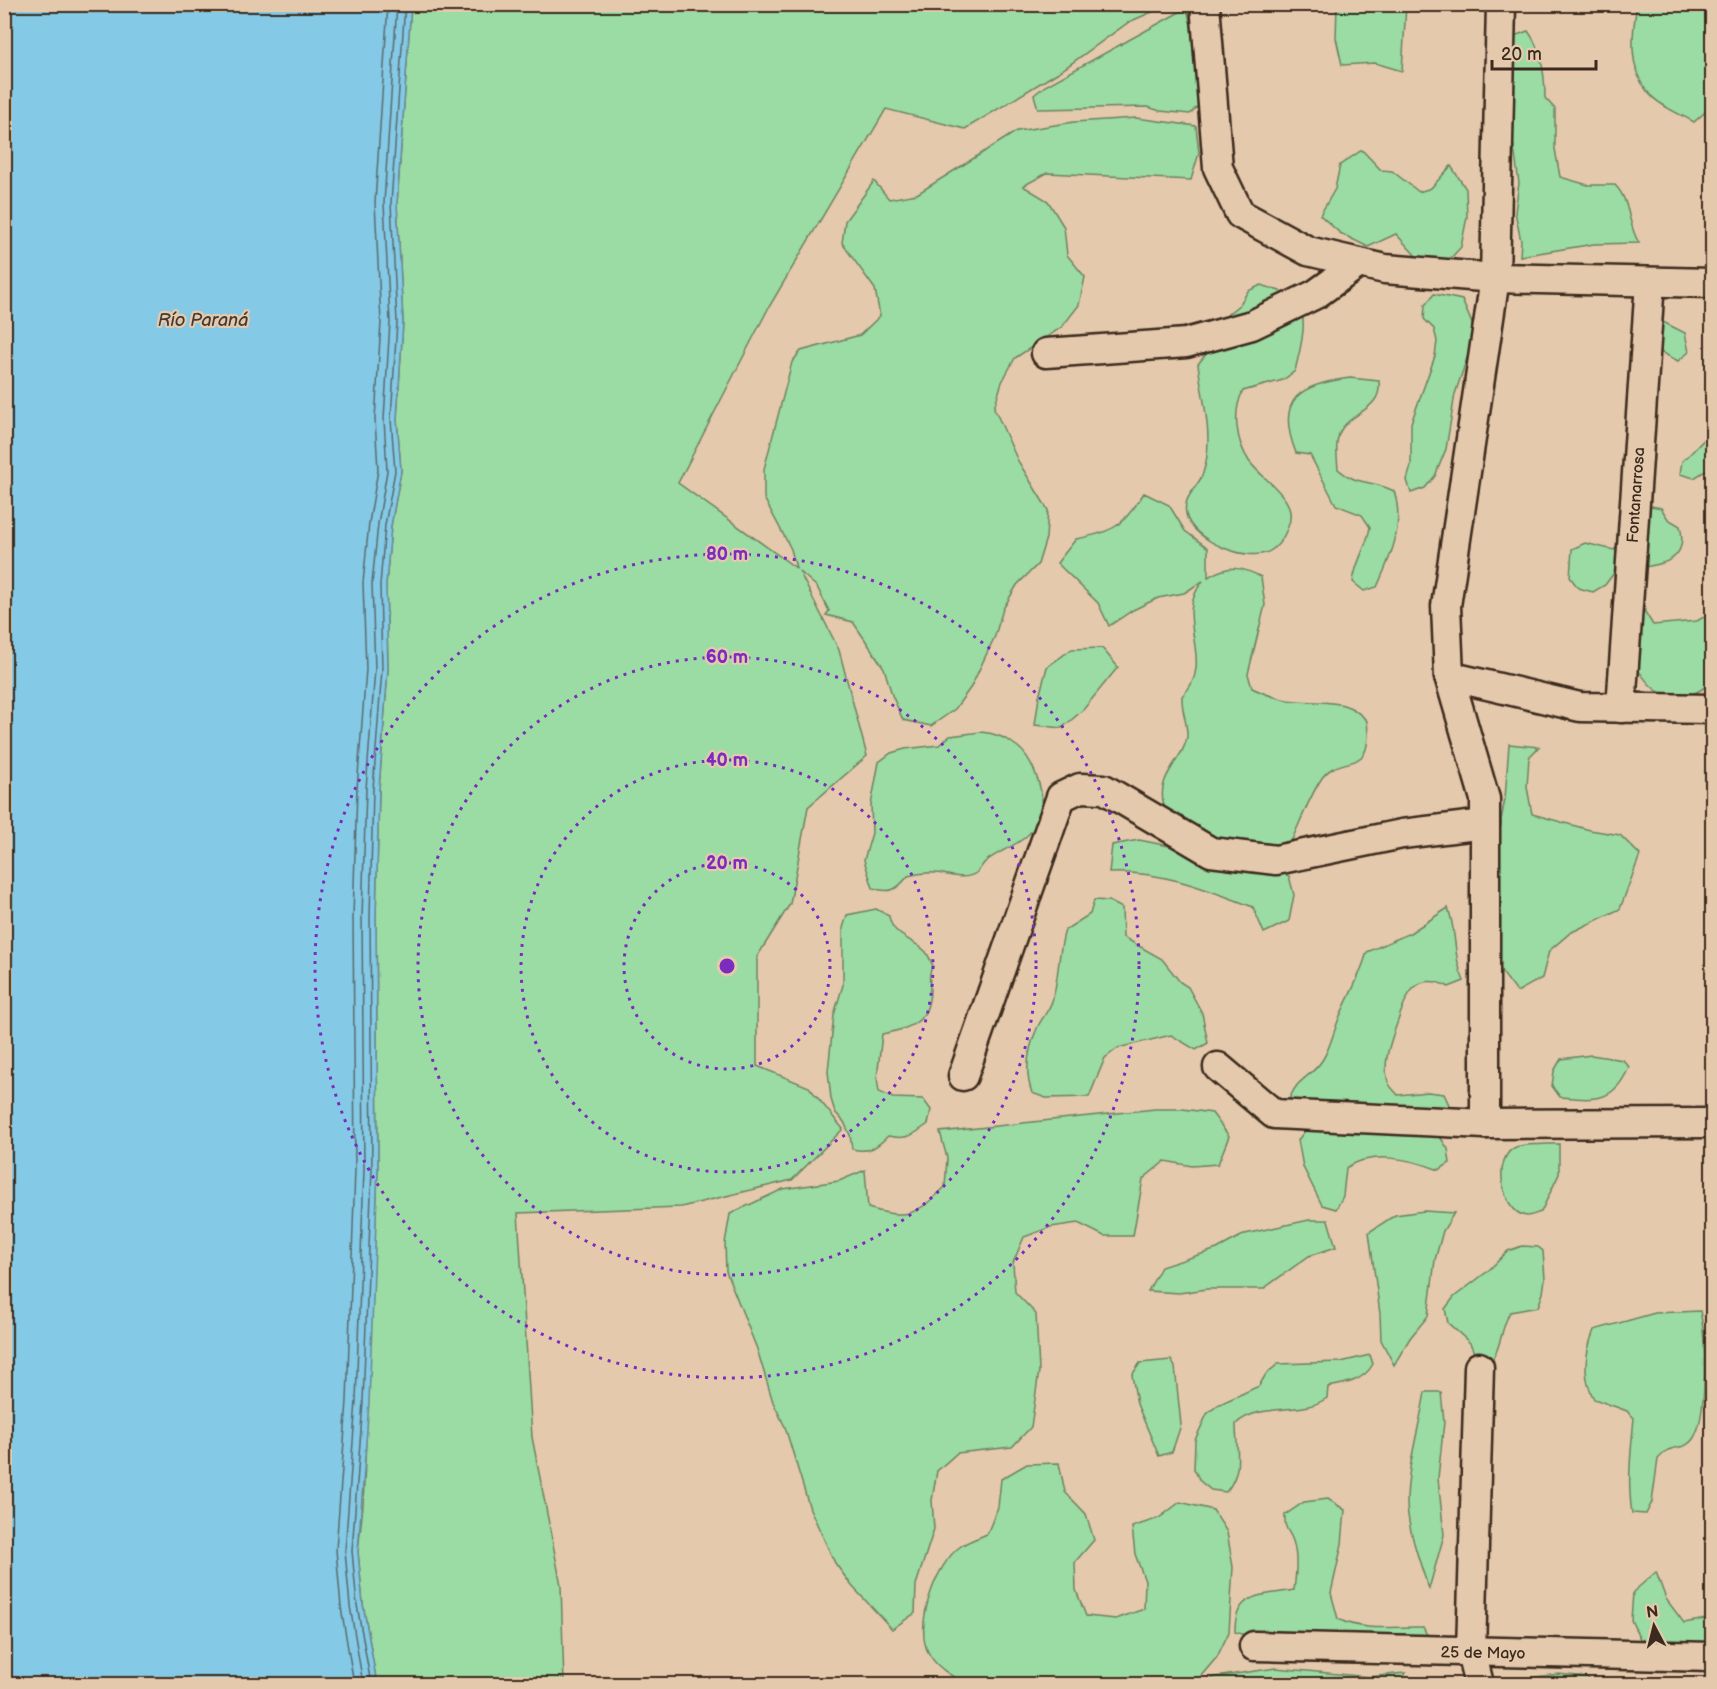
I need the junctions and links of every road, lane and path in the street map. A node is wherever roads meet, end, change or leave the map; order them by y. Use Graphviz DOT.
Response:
graph roads {
  1 [pos="1205,4"];
  2 [pos="1501,4"];
  3 [pos="1359,263"];
  4 [pos="1495,278"];
  5 [pos="1650,282"];
  6 [pos="1713,283"];
  7 [pos="1046,353"];
  8 [pos="1449,676"];
  9 [pos="1621,708"];
  10 [pos="1713,709"];
  11 [pos="1485,824"];
  12 [pos="1218,1067"];
  13 [pos="963,1076"];
  14 [pos="1713,1123"];
  15 [pos="1485,1124"];
  16 [pos="1479,1367"];
  17 [pos="1254,1646"];
  18 [pos="1470,1652"];
  19 [pos="1713,1657"];
  20 [pos="1479,1684"];
  1 -- 3 [label="street"];
  2 -- 4 [label="street"];
  3 -- 4 [label="street"];
  3 -- 7 [label="street"];
  4 -- 5 [label="street"];
  4 -- 8 [label="street"];
  5 -- 6 [label="street"];
  5 -- 9 [label="street, Fontanarrosa"];
  8 -- 9 [label="street"];
  8 -- 11 [label="street"];
  9 -- 10 [label="street"];
  11 -- 13 [label="street"];
  11 -- 15 [label="street"];
  12 -- 15 [label="street"];
  14 -- 15 [label="street"];
  16 -- 18 [label="street"];
  17 -- 18 [label="street, 25 de Mayo"];
  18 -- 19 [label="street, 25 de Mayo"];
  18 -- 20 [label="street"];
}
